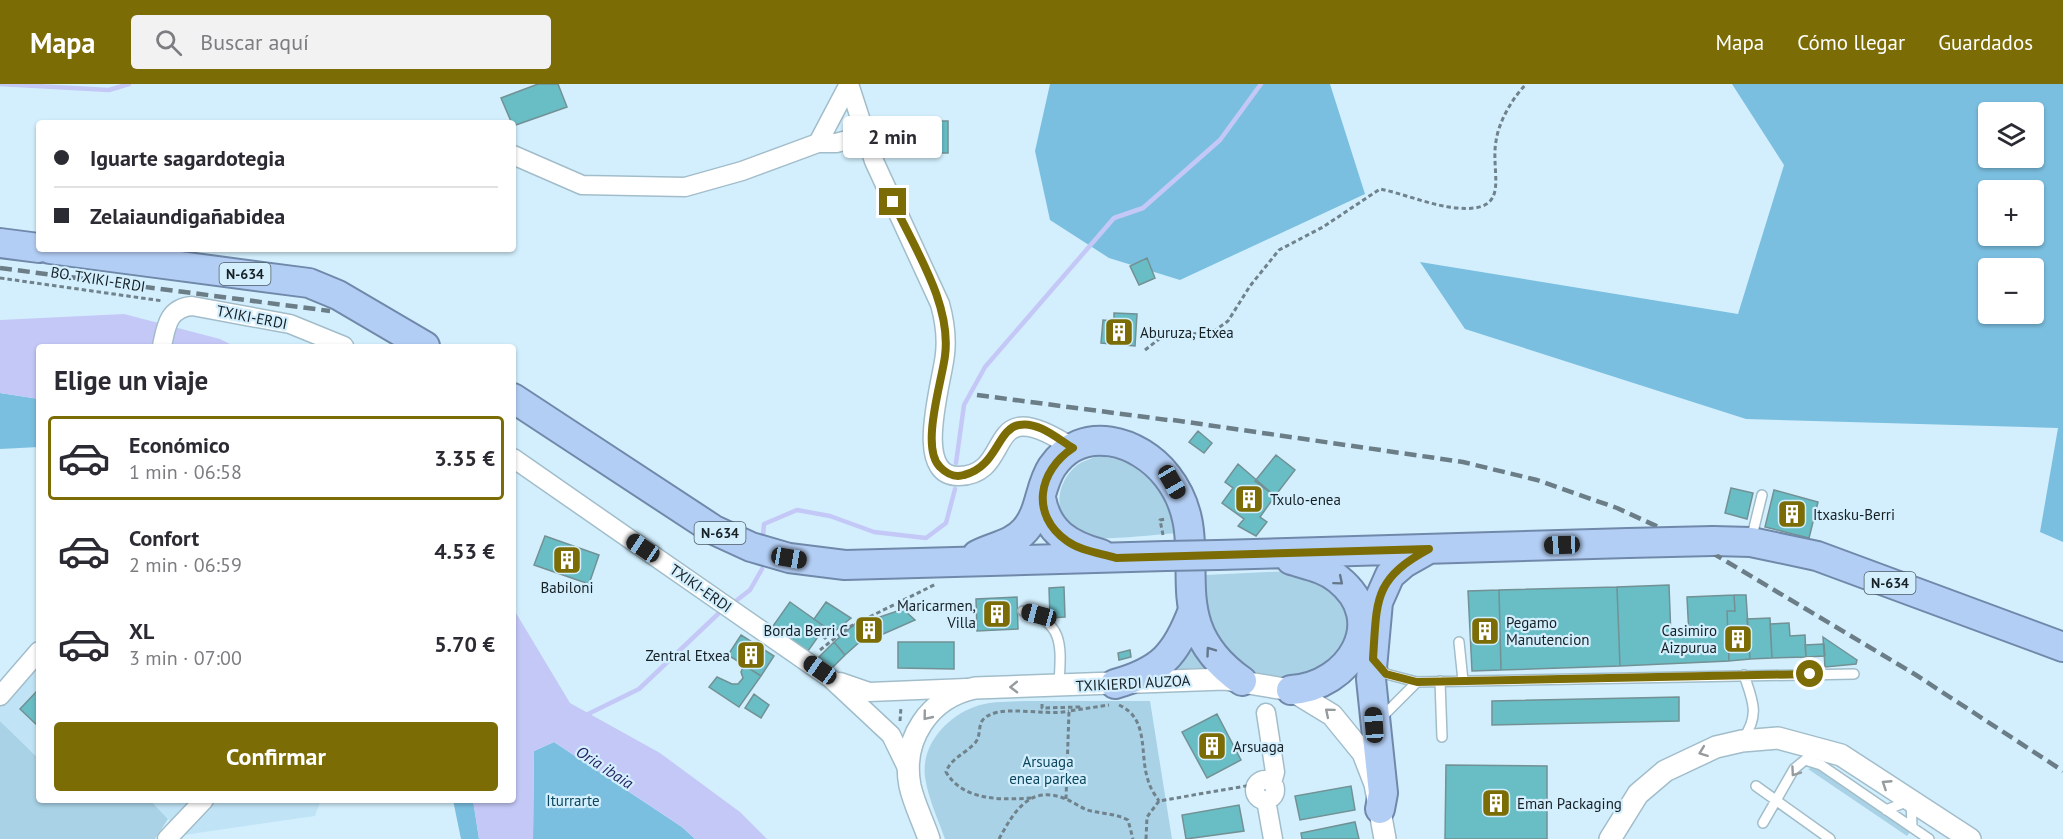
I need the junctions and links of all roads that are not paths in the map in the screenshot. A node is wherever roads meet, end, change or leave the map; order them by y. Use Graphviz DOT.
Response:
graph roads {
  1 [pos="849,84"];
  2 [pos="866,135"];
  3 [pos="818,143"];
  4 [pos="516,157"];
  5 [pos="0,243"];
  6 [pos="36,248"];
  7 [pos="72,252"];
  8 [pos="162,344"];
  9 [pos="339,344"];
  10 [pos="422,344"];
  11 [pos="516,400"];
  12 [pos="1073,448"];
  13 [pos="516,460"];
  14 [pos="1762,495"];
  15 [pos="1041,498"];
  16 [pos="1751,542"];
  17 [pos="1429,549"];
  18 [pos="1266,553"];
  19 [pos="1116,558"];
  20 [pos="962,562"];
  21 [pos="1192,610"];
  22 [pos="1023,611"];
  23 [pos="1459,642"];
  24 [pos="2063,647"];
  25 [pos="36,654"];
  26 [pos="1373,659"];
  27 [pos="1854,674"];
  28 [pos="1744,675"];
  29 [pos="830,678"];
  30 [pos="1242,681"];
  31 [pos="1440,681"];
  32 [pos="1463,681"];
  33 [pos="1417,682"];
  34 [pos="1115,684"];
  35 [pos="1059,686"];
  36 [pos="975,688"];
  37 [pos="1291,690"];
  38 [pos="0,696"];
  39 [pos="1266,713"];
  40 [pos="1374,725"];
  41 [pos="1443,737"];
  42 [pos="1742,741"];
  43 [pos="909,772"];
  44 [pos="1756,786"];
  45 [pos="1911,800"];
  46 [pos="1776,802"];
  47 [pos="201,803"];
  48 [pos="1380,809"];
  49 [pos="1886,810"];
  50 [pos="1763,823"];
  51 [pos="1912,827"];
  52 [pos="167,839"];
  53 [pos="929,839"];
  54 [pos="1273,839"];
  55 [pos="1385,839"];
  56 [pos="1610,839"];
  57 [pos="1830,839"];
  58 [pos="1929,839"];
  59 [pos="1970,839"];
  1 -- 2 [label="street"];
  1 -- 3 [label="street"];
  2 -- 3 [label="street"];
  2 -- 12 [label="street"];
  3 -- 4 [label="street"];
  5 -- 6 [label="highway"];
  7 -- 10 [label="highway, N-634"];
  8 -- 9 [label="street, TXIKI-ERDI"];
  11 -- 20 [label="highway, N-634"];
  12 -- 15 [label="highway"];
  12 -- 21 [label="highway"];
  13 -- 29 [label="street, TXIKI-ERDI"];
  14 -- 16 [label="lane"];
  15 -- 19 [label="highway"];
  15 -- 20 [label="highway"];
  16 -- 17 [label="highway, N-634, bridge"];
  16 -- 24 [label="highway, N-634"];
  17 -- 18 [label="highway, N-634"];
  17 -- 26 [label="highway"];
  18 -- 19 [label="highway, N-634, bridge"];
  18 -- 37 [label="highway, one-way"];
  19 -- 20 [label="highway, N-634"];
  30 -- 21 [label="highway, one-way"];
  21 -- 34 [label="highway"];
  22 -- 35 [label="lane"];
  23 -- 32 [label="lane"];
  25 -- 38 [label="street"];
  26 -- 33 [label="lane"];
  26 -- 40 [label="highway"];
  27 -- 28 [label="lane"];
  28 -- 32 [label="lane"];
  28 -- 42 [label="lane"];
  29 -- 36 [label="street"];
  29 -- 43 [label="street"];
  30 -- 34 [label="street, TXIKIERDI AUZOA"];
  30 -- 37 [label="street, TXIKIERDI AUZOA"];
  31 -- 32 [label="lane"];
  31 -- 33 [label="lane"];
  31 -- 41 [label="lane"];
  33 -- 40 [label="lane"];
  34 -- 35 [label="street, TXIKIERDI AUZOA"];
  35 -- 36 [label="street, TXIKIERDI AUZOA, one-way"];
  36 -- 43 [label="street, TXIKIERDI AUZOA, one-way"];
  48 -- 37 [label="street, TXIKIERDI AUZOA, one-way"];
  39 -- 54 [label="street"];
  40 -- 48 [label="highway"];
  45 -- 42 [label="street, one-way"];
  42 -- 56 [label="street, one-way"];
  43 -- 53 [label="street, TXIKIERDI AUZOA"];
  44 -- 46 [label="lane"];
  45 -- 49 [label="lane"];
  45 -- 51 [label="lane"];
  45 -- 59 [label="street"];
  49 -- 46 [label="lane, one-way"];
  46 -- 50 [label="lane"];
  46 -- 57 [label="lane"];
  47 -- 52 [label="street"];
  48 -- 55 [label="street, TXIKIERDI AUZOA"];
  49 -- 51 [label="lane"];
  51 -- 58 [label="lane"];
}
